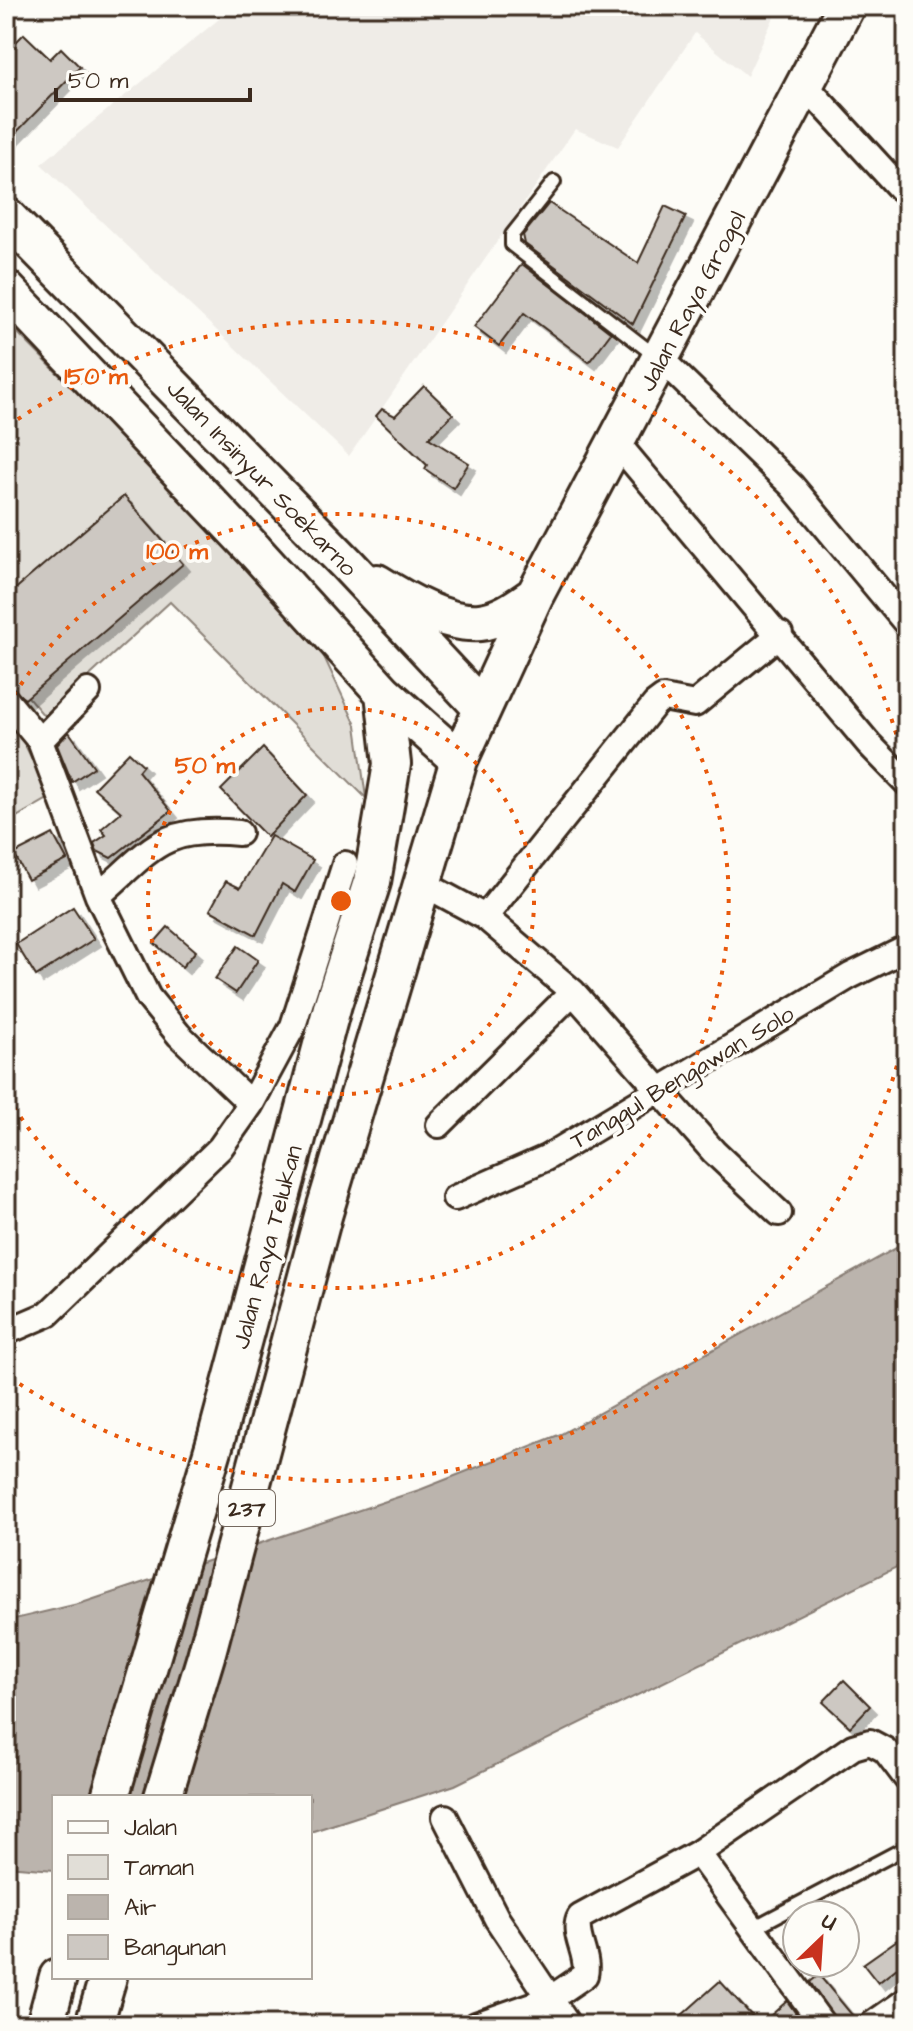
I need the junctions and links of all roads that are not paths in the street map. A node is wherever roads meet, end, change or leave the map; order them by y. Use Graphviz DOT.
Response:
graph roads {
  1 [pos="846,6"];
  2 [pos="804,84"];
  3 [pos="554,182"];
  4 [pos="907,196"];
  5 [pos="17,227"];
  6 [pos="73,286"];
  7 [pos="8,292"];
  8 [pos="38,323"];
  9 [pos="662,360"];
  10 [pos="617,443"];
  11 [pos="346,563"];
  12 [pos="535,595"];
  13 [pos="907,624"];
  14 [pos="780,634"];
  15 [pos="88,691"];
  16 [pos="384,693"];
  17 [pos="6,700"];
  18 [pos="482,708"];
  19 [pos="40,741"];
  20 [pos="459,760"];
  21 [pos="907,783"];
  22 [pos="239,833"];
  23 [pos="345,864"];
  24 [pos="422,883"];
  25 [pos="98,896"];
  26 [pos="485,917"];
  27 [pos="907,948"];
  28 [pos="573,992"];
  29 [pos="662,1089"];
  30 [pos="251,1104"];
  31 [pos="439,1125"];
  32 [pos="455,1198"];
  33 [pos="779,1213"];
  34 [pos="6,1332"];
  35 [pos="907,1779"];
  36 [pos="111,1795"];
  37 [pos="164,1795"];
  38 [pos="445,1817"];
  39 [pos="907,1847"];
  40 [pos="698,1853"];
  41 [pos="753,1928"];
  42 [pos="57,1979"];
  43 [pos="107,1979"];
  44 [pos="550,1999"];
  45 [pos="907,2000"];
  46 [pos="45,2025"];
  47 [pos="94,2025"];
  48 [pos="476,2025"];
  49 [pos="568,2025"];
  50 [pos="823,2025"];
  51 [pos="871,2025"];
  1 -- 2 [label="main road, Jalan Raya Grogol"];
  2 -- 4 [label="street"];
  2 -- 9 [label="main road, Jalan Raya Grogol"];
  3 -- 9 [label="lane"];
  5 -- 6 [label="main road, Jalan Insinyur Soekarno"];
  5 -- 7 [label="main road"];
  6 -- 8 [label="main road"];
  6 -- 11 [label="main road, Jalan Insinyur Soekarno"];
  7 -- 8 [label="main road"];
  8 -- 16 [label="main road"];
  9 -- 10 [label="main road, Jalan Raya Grogol"];
  9 -- 13 [label="street"];
  10 -- 12 [label="main road, Jalan Raya Grogol"];
  10 -- 14 [label="street"];
  11 -- 12 [label="main road"];
  11 -- 18 [label="main road, Jalan Insinyur Soekarno"];
  12 -- 18 [label="main road, Jalan Raya Grogol"];
  14 -- 21 [label="street"];
  14 -- 26 [label="street"];
  15 -- 19 [label="street"];
  16 -- 20 [label="main road"];
  16 -- 36 [label="main road, Jalan Raya Telukan / 237"];
  17 -- 19 [label="street"];
  18 -- 20 [label="main road, Jalan Raya Telukan"];
  19 -- 25 [label="street"];
  20 -- 24 [label="main road, Jalan Raya Telukan / 237"];
  22 -- 25 [label="street"];
  23 -- 30 [label="street"];
  24 -- 26 [label="street"];
  24 -- 37 [label="main road, Jalan Raya Telukan / 237"];
  25 -- 30 [label="street"];
  26 -- 28 [label="street"];
  27 -- 29 [label="street, Tanggul Bengawan Solo"];
  28 -- 29 [label="street"];
  28 -- 31 [label="street"];
  29 -- 32 [label="street, Tanggul Bengawan Solo"];
  29 -- 33 [label="street"];
  30 -- 34 [label="street"];
  35 -- 40 [label="street"];
  38 -- 44 [label="street"];
  39 -- 41 [label="lane"];
  40 -- 41 [label="street"];
  40 -- 44 [label="street"];
  41 -- 50 [label="street"];
  42 -- 46 [label="main road"];
  43 -- 47 [label="main road"];
  44 -- 48 [label="street"];
  44 -- 49 [label="street"];
  45 -- 51 [label="street"];
}
